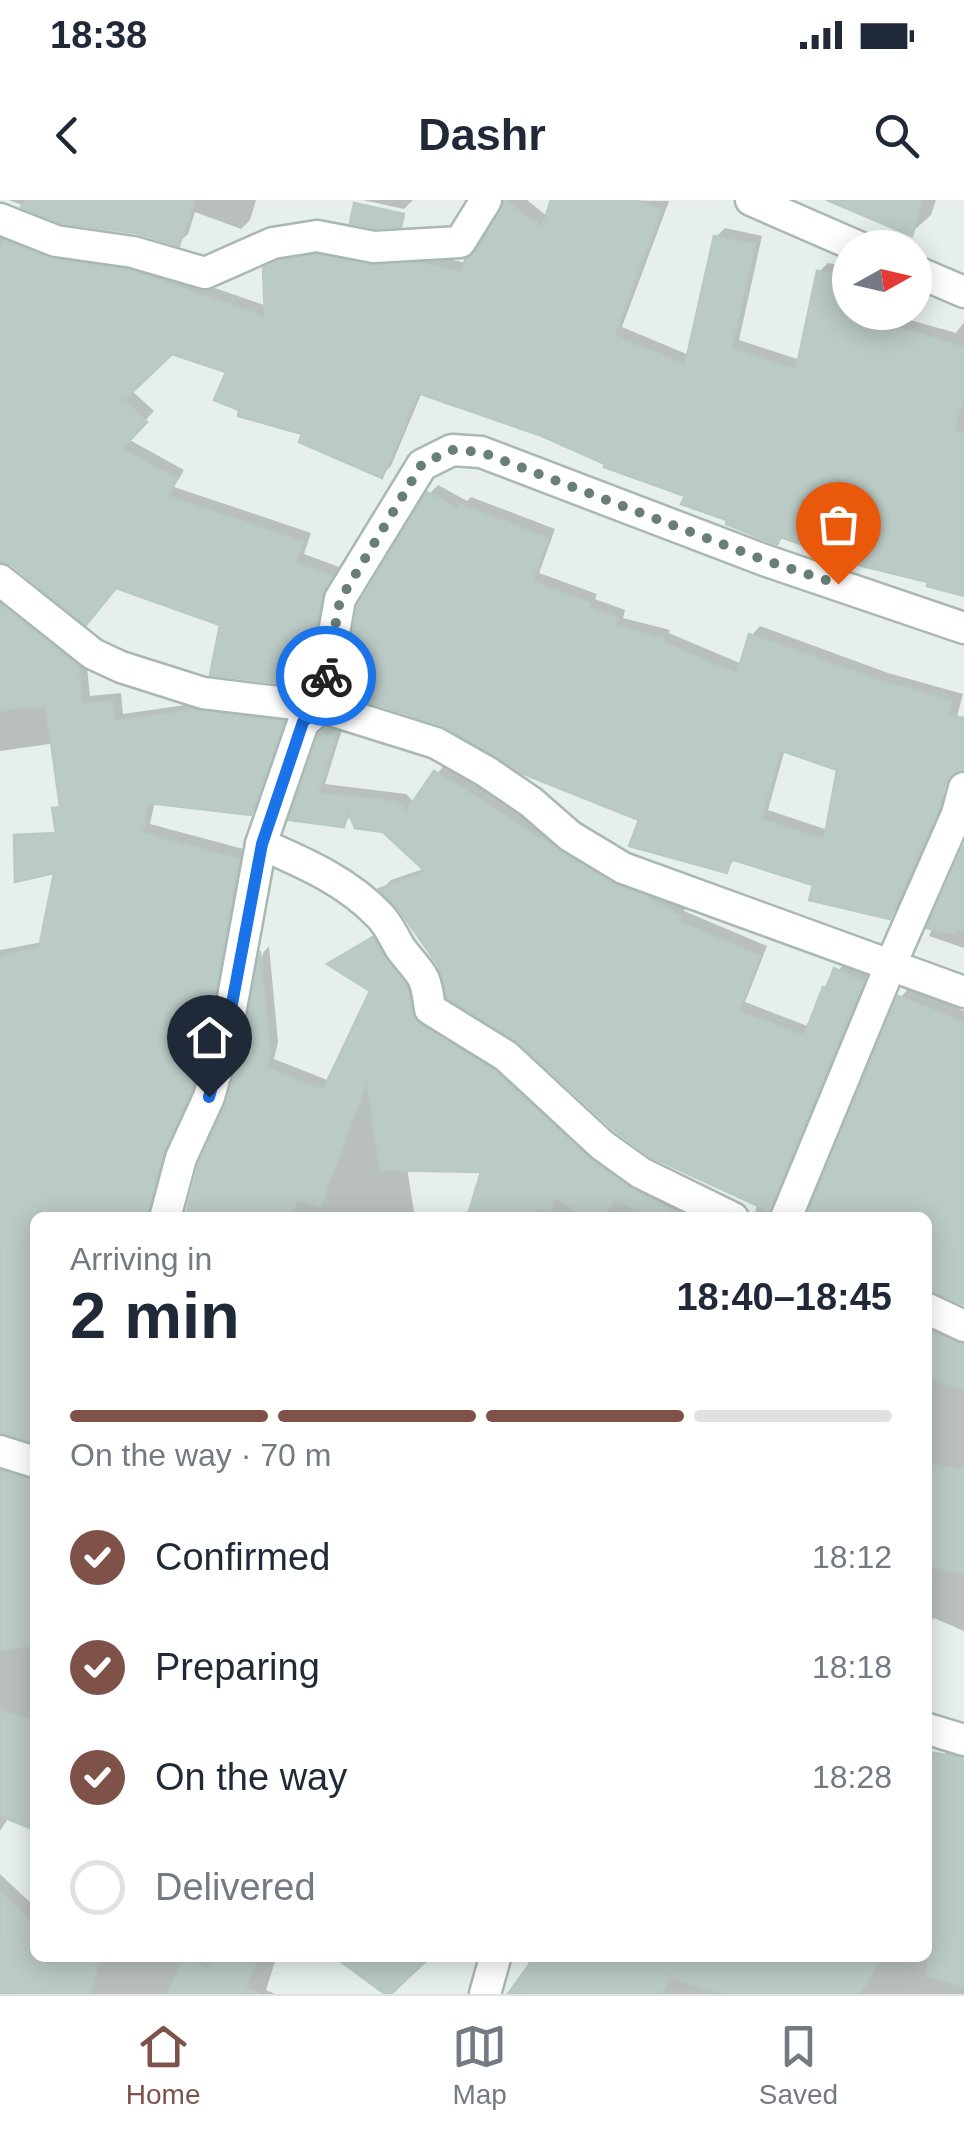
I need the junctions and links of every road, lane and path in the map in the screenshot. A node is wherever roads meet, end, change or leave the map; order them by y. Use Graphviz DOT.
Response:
graph roads {
  1 [pos="486,200"];
  2 [pos="752,200"];
  3 [pos="0,219"];
  4 [pos="832,235"];
  5 [pos="932,278"];
  6 [pos="964,292"];
  7 [pos="0,580"];
  8 [pos="964,628"];
  9 [pos="321,707"];
  10 [pos="964,788"];
  11 [pos="262,844"];
  12 [pos="891,964"];
  13 [pos="964,992"];
  14 [pos="167,1212"];
  15 [pos="721,1212"];
  16 [pos="788,1212"];
  17 [pos="932,1311"];
  18 [pos="964,1326"];
  19 [pos="0,1451"];
  20 [pos="30,1460"];
  21 [pos="932,1730"];
  22 [pos="964,1740"];
  23 [pos="494,1962"];
  24 [pos="485,1994"];
  1 -- 3 [label="street"];
  2 -- 4 [label="street"];
  5 -- 6 [label="street"];
  7 -- 9 [label="street"];
  8 -- 9 [label="street"];
  9 -- 11 [label="street"];
  9 -- 12 [label="street"];
  10 -- 12 [label="street"];
  11 -- 14 [label="street"];
  11 -- 15 [label="street"];
  12 -- 13 [label="street"];
  12 -- 16 [label="street"];
  17 -- 18 [label="street"];
  19 -- 20 [label="street"];
  21 -- 22 [label="street"];
  23 -- 24 [label="street"];
}
